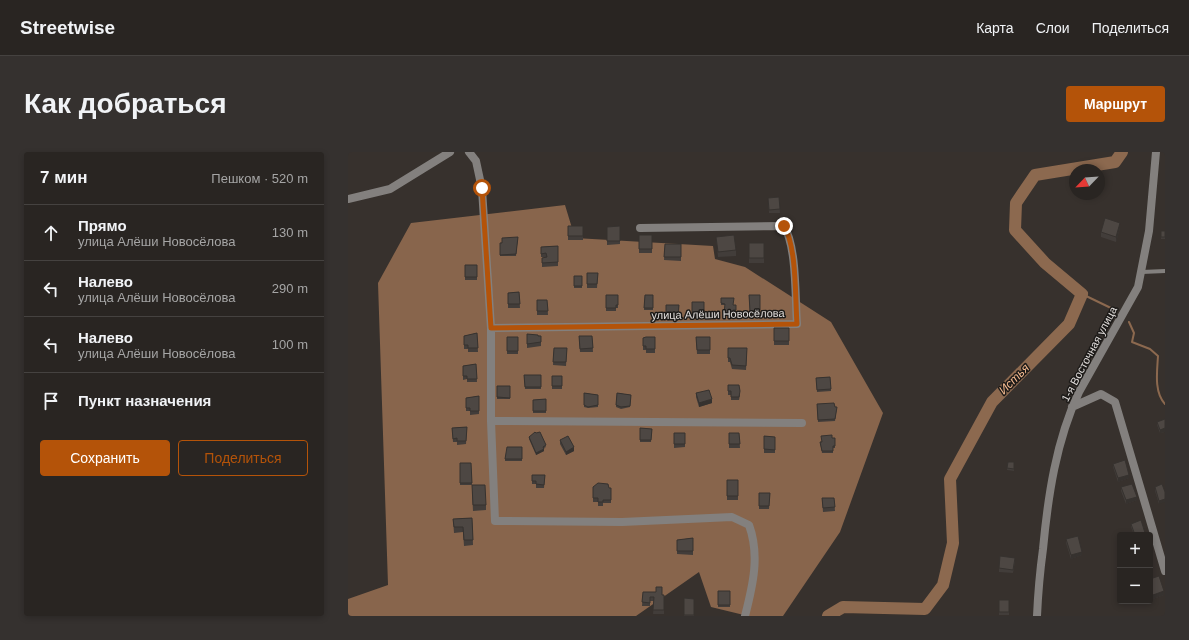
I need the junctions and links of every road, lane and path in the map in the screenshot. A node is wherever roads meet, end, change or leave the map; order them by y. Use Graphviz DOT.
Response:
graph roads {
  1 [pos="450,152"];
  2 [pos="469,152"];
  3 [pos="1156,152"];
  4 [pos="348,199"];
  5 [pos="640,228"];
  6 [pos="1165,271"];
  7 [pos="1142,272"];
  8 [pos="491,328"];
  9 [pos="1072,407"];
  10 [pos="491,421"];
  11 [pos="802,423"];
  12 [pos="1165,571"];
  13 [pos="745,616"];
  14 [pos="1037,616"];
  1 -- 4 [label="street"];
  2 -- 8 [label="street"];
  3 -- 7 [label="street, 1-я Восточная улица"];
  5 -- 8 [label="street, улица Алёши Новосёлова"];
  6 -- 7 [label="lane"];
  7 -- 9 [label="street, 1-я Восточная улица"];
  8 -- 10 [label="street"];
  9 -- 12 [label="street"];
  9 -- 14 [label="street, 1-я Восточная улица"];
  10 -- 11 [label="street"];
  10 -- 13 [label="street"];
}
